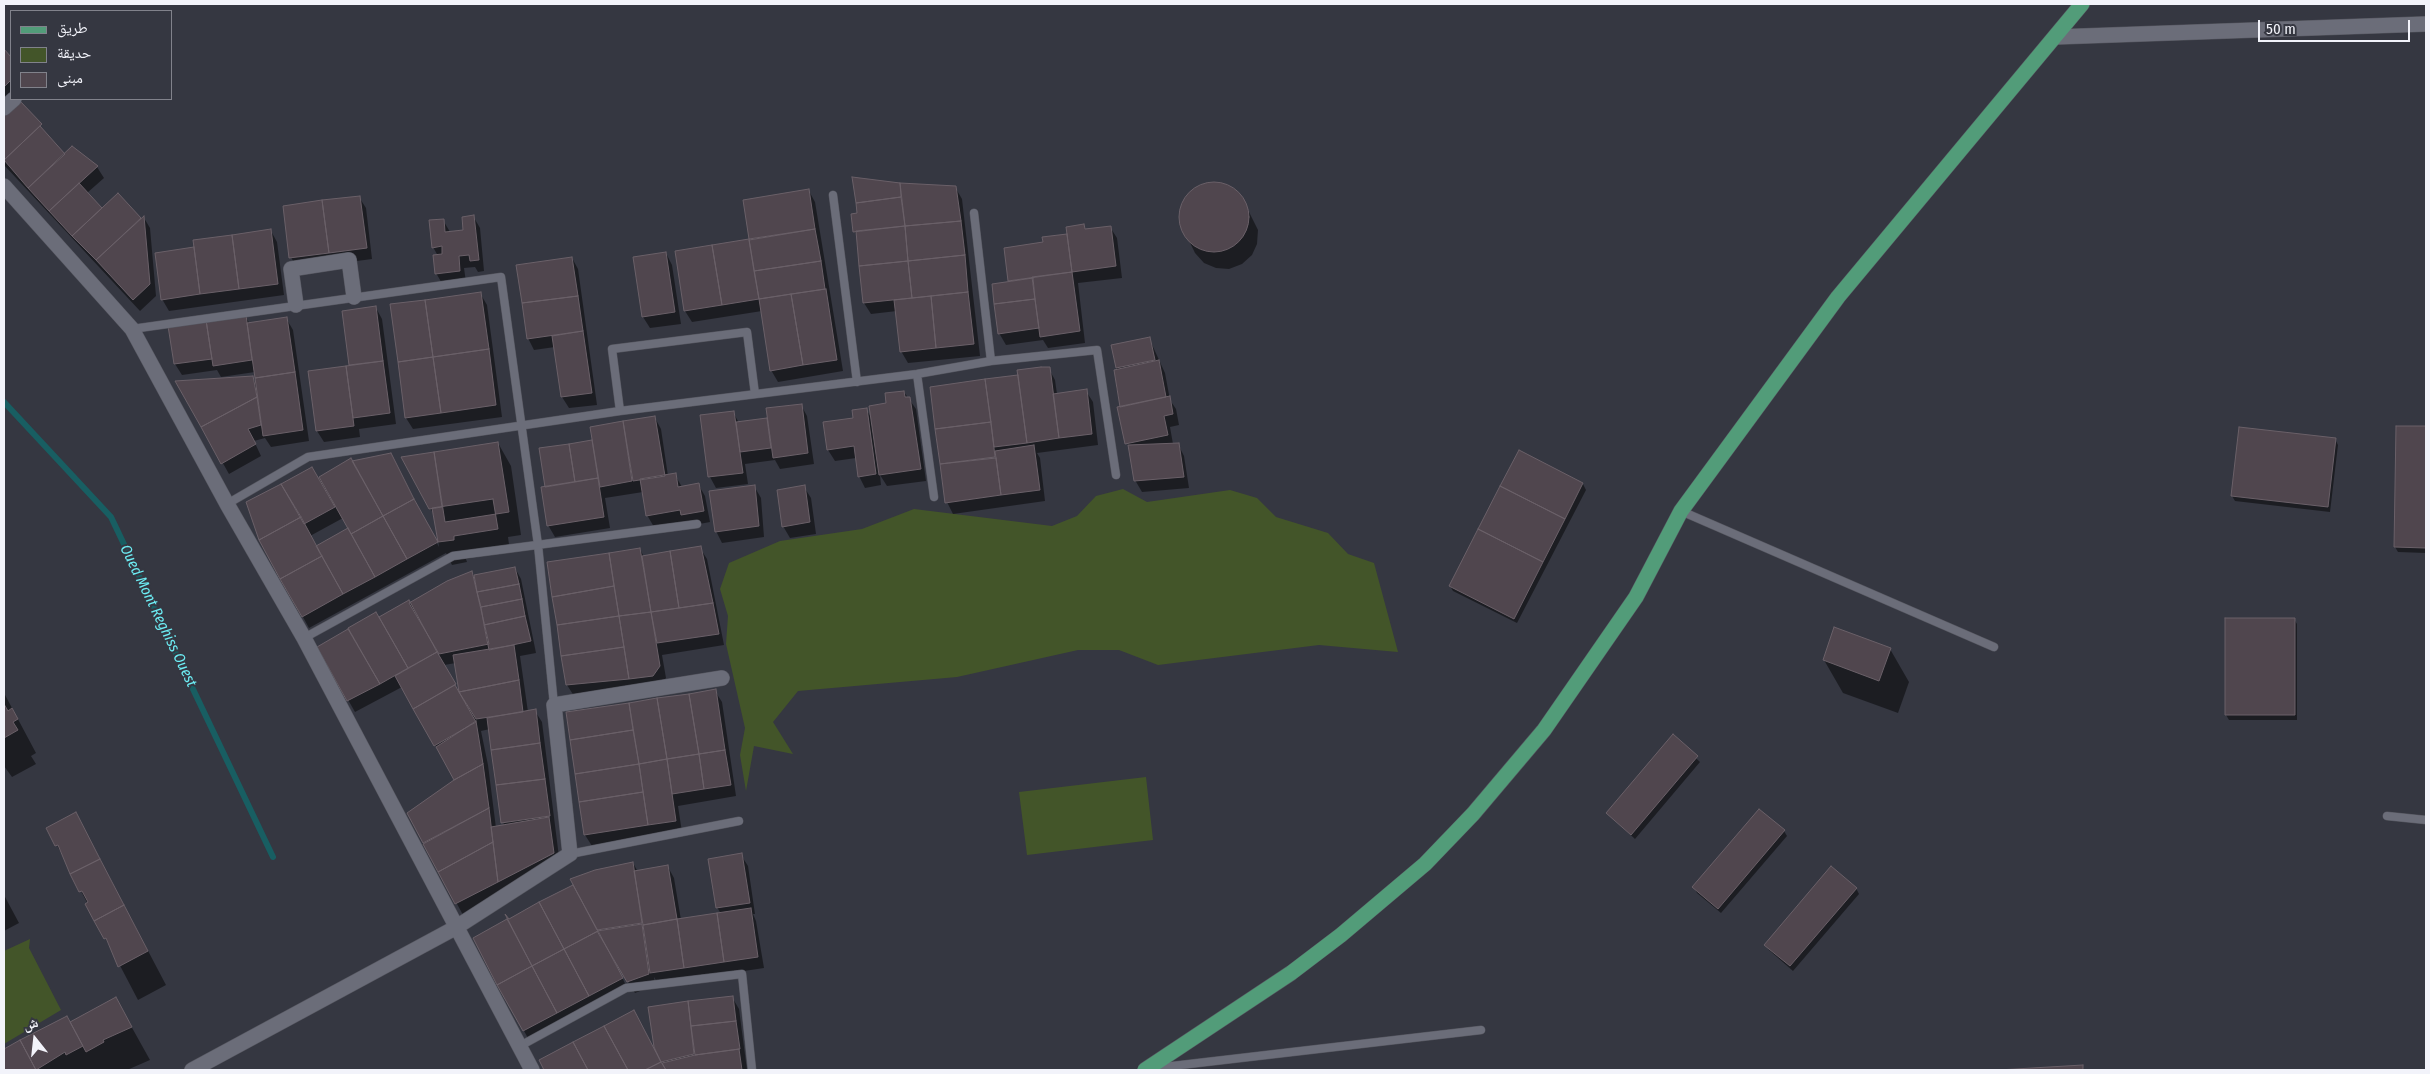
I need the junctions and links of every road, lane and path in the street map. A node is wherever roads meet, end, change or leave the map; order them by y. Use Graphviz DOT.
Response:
graph roads {
  1 [pos="2082,4"];
  2 [pos="2426,24"];
  3 [pos="2055,38"];
  4 [pos="4,186"];
  5 [pos="832,195"];
  6 [pos="974,213"];
  7 [pos="354,297"];
  8 [pos="296,305"];
  9 [pos="132,329"];
  10 [pos="990,361"];
  11 [pos="917,374"];
  12 [pos="857,382"];
  13 [pos="755,394"];
  14 [pos="620,411"];
  15 [pos="522,425"];
  16 [pos="1116,475"];
  17 [pos="934,497"];
  18 [pos="227,504"];
  19 [pos="1681,510"];
  20 [pos="697,524"];
  21 [pos="538,544"];
  22 [pos="304,638"];
  23 [pos="1994,647"];
  24 [pos="722,678"];
  25 [pos="554,705"];
  26 [pos="2387,816"];
  27 [pos="2426,820"];
  28 [pos="739,821"];
  29 [pos="570,854"];
  30 [pos="455,928"];
  31 [pos="1481,1030"];
  32 [pos="520,1046"];
  33 [pos="1147,1069"];
  34 [pos="192,1070"];
  35 [pos="532,1070"];
  36 [pos="752,1070"];
  1 -- 3 [label="main road"];
  2 -- 3 [label="street"];
  3 -- 19 [label="main road"];
  4 -- 9 [label="street"];
  5 -- 12 [label="lane"];
  6 -- 10 [label="lane"];
  7 -- 8 [label="lane"];
  7 -- 8 [label="street"];
  7 -- 15 [label="lane"];
  8 -- 9 [label="lane"];
  9 -- 18 [label="street"];
  10 -- 11 [label="lane"];
  10 -- 16 [label="lane"];
  11 -- 12 [label="lane"];
  11 -- 17 [label="lane"];
  12 -- 13 [label="lane"];
  13 -- 14 [label="lane"];
  13 -- 14 [label="lane"];
  14 -- 15 [label="lane"];
  15 -- 18 [label="lane"];
  15 -- 21 [label="lane"];
  18 -- 22 [label="street"];
  19 -- 23 [label="lane"];
  19 -- 33 [label="main road"];
  20 -- 21 [label="lane"];
  21 -- 22 [label="lane"];
  21 -- 25 [label="lane"];
  22 -- 30 [label="street"];
  24 -- 25 [label="street"];
  25 -- 29 [label="street"];
  26 -- 27 [label="lane"];
  28 -- 29 [label="lane"];
  29 -- 30 [label="street"];
  30 -- 32 [label="street"];
  30 -- 34 [label="street"];
  31 -- 33 [label="lane"];
  32 -- 35 [label="street"];
  32 -- 36 [label="lane"];
}
